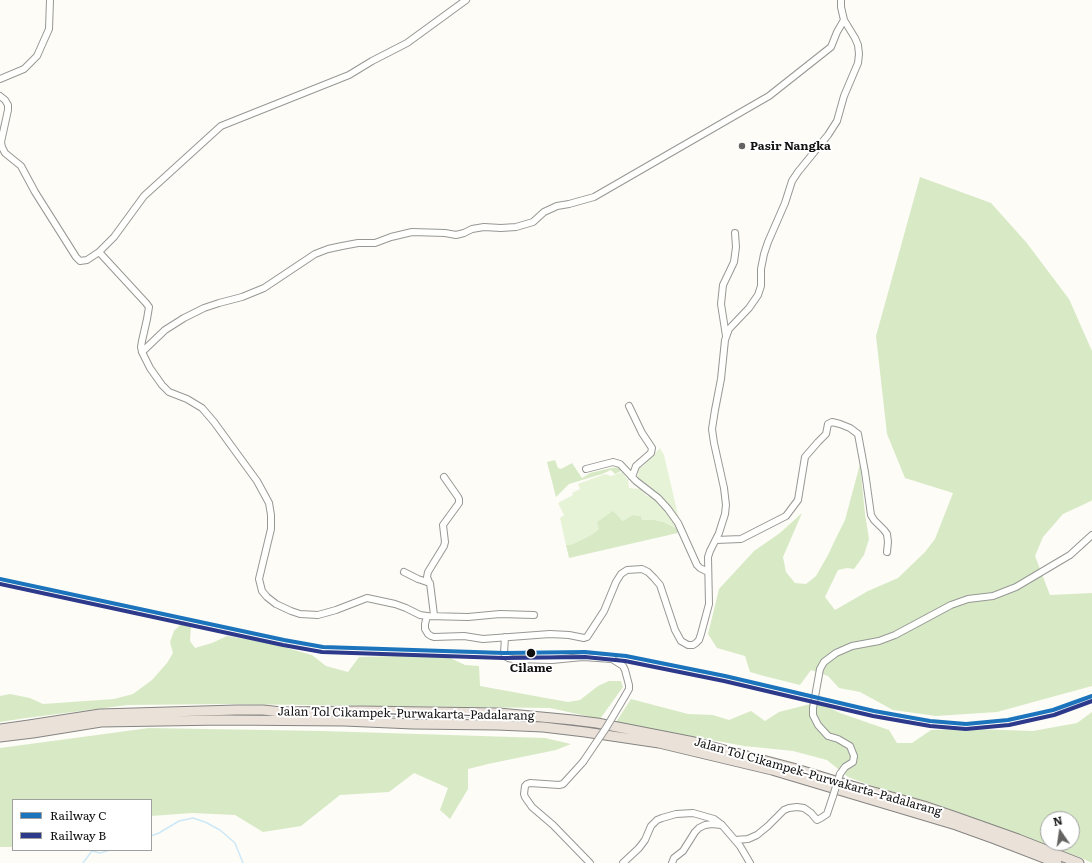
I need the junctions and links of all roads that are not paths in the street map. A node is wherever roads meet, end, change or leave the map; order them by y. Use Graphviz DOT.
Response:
graph roads {
  1 [pos="50,0"];
  2 [pos="466,0"];
  3 [pos="841,0"];
  4 [pos="844,20"];
  5 [pos="0,79"];
  6 [pos="0,96"];
  7 [pos="735,233"];
  8 [pos="99,252"];
  9 [pos="726,336"];
  10 [pos="142,352"];
  11 [pos="629,406"];
  12 [pos="586,469"];
  13 [pos="632,476"];
  14 [pos="444,477"];
  15 [pos="1092,535"];
  16 [pos="716,540"];
  17 [pos="888,552"];
  18 [pos="404,572"];
  19 [pos="708,572"];
  20 [pos="429,582"];
  21 [pos="434,615"];
  22 [pos="534,615"];
  23 [pos="427,616"];
  24 [pos="505,637"];
  25 [pos="0,729"];
  26 [pos="0,737"];
  27 [pos="722,825"];
  28 [pos="735,840"];
  29 [pos="590,863"];
  30 [pos="623,863"];
  31 [pos="672,863"];
  32 [pos="750,863"];
  33 [pos="1057,863"];
  34 [pos="1079,863"];
  1 -- 5 [label="street"];
  2 -- 8 [label="street"];
  3 -- 4 [label="street"];
  4 -- 9 [label="street"];
  4 -- 10 [label="street"];
  6 -- 8 [label="street"];
  7 -- 9 [label="street"];
  8 -- 10 [label="street"];
  9 -- 16 [label="street"];
  10 -- 23 [label="street"];
  11 -- 13 [label="street"];
  12 -- 13 [label="street"];
  13 -- 19 [label="street"];
  14 -- 20 [label="street"];
  15 -- 28 [label="street, bridge"];
  16 -- 17 [label="street"];
  16 -- 19 [label="street"];
  18 -- 20 [label="street"];
  19 -- 24 [label="street"];
  20 -- 21 [label="street"];
  21 -- 22 [label="street"];
  21 -- 23 [label="street"];
  23 -- 24 [label="street"];
  24 -- 29 [label="street, bridge"];
  25 -- 34 [label="highway, Jalan Tol Cikampek–Purwakarta–Padalarang"];
  26 -- 33 [label="highway, Jalan Tol Cikampek–Purwakarta–Padalarang"];
  27 -- 28 [label="street"];
  27 -- 30 [label="street"];
  27 -- 31 [label="street"];
  28 -- 32 [label="street"];
}
